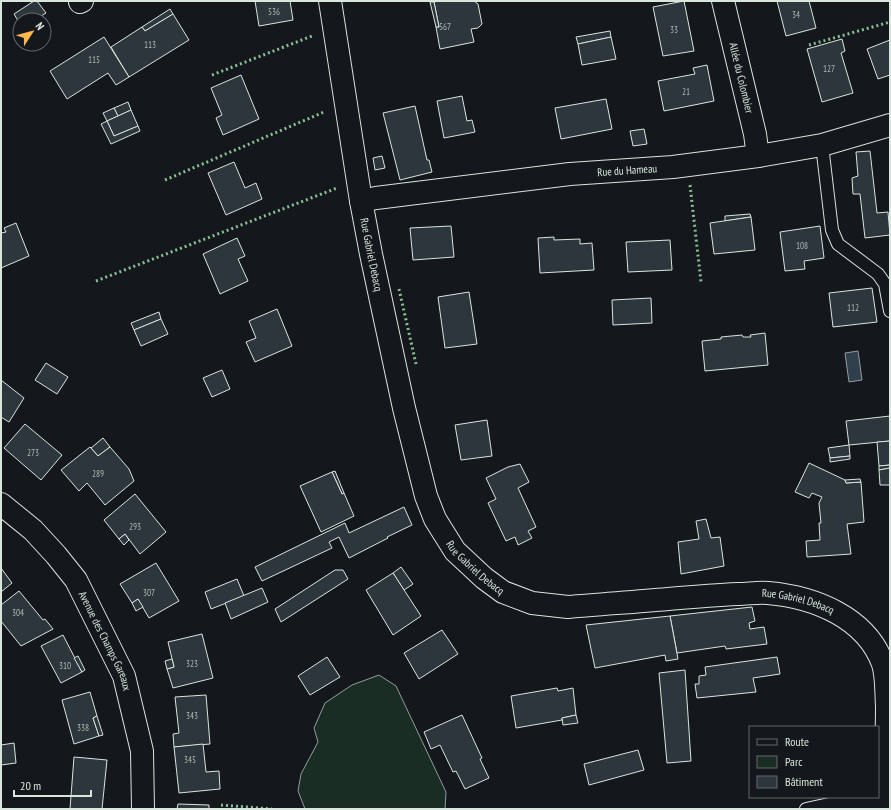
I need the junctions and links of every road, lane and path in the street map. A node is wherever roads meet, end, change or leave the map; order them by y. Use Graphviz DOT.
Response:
graph roads {
  1 [pos="330,1"];
  2 [pos="722,1"];
  3 [pos="890,126"];
  4 [pos="822,145"];
  5 [pos="758,156"];
  6 [pos="361,201"];
  7 [pos="890,311"];
  8 [pos="1,504"];
  9 [pos="888,679"];
  10 [pos="888,745"];
  11 [pos="884,806"];
  12 [pos="144,809"];
  13 [pos="806,809"];
  1 -- 6 [label="street, Rue Gabriel Debacq"];
  2 -- 5 [label="street, Allée du Colombier"];
  3 -- 4 [label="street, Rue du Hameau"];
  4 -- 5 [label="street, Rue du Hameau"];
  4 -- 7 [label="lane"];
  5 -- 6 [label="street, Rue du Hameau"];
  6 -- 9 [label="street, Rue Gabriel Debacq"];
  8 -- 12 [label="street, Avenue des Champs Gareaux"];
  9 -- 10 [label="street, Rue Gabriel Debacq"];
  10 -- 11 [label="street, Rue Gabriel Debacq"];
  11 -- 13 [label="lane"];
}
